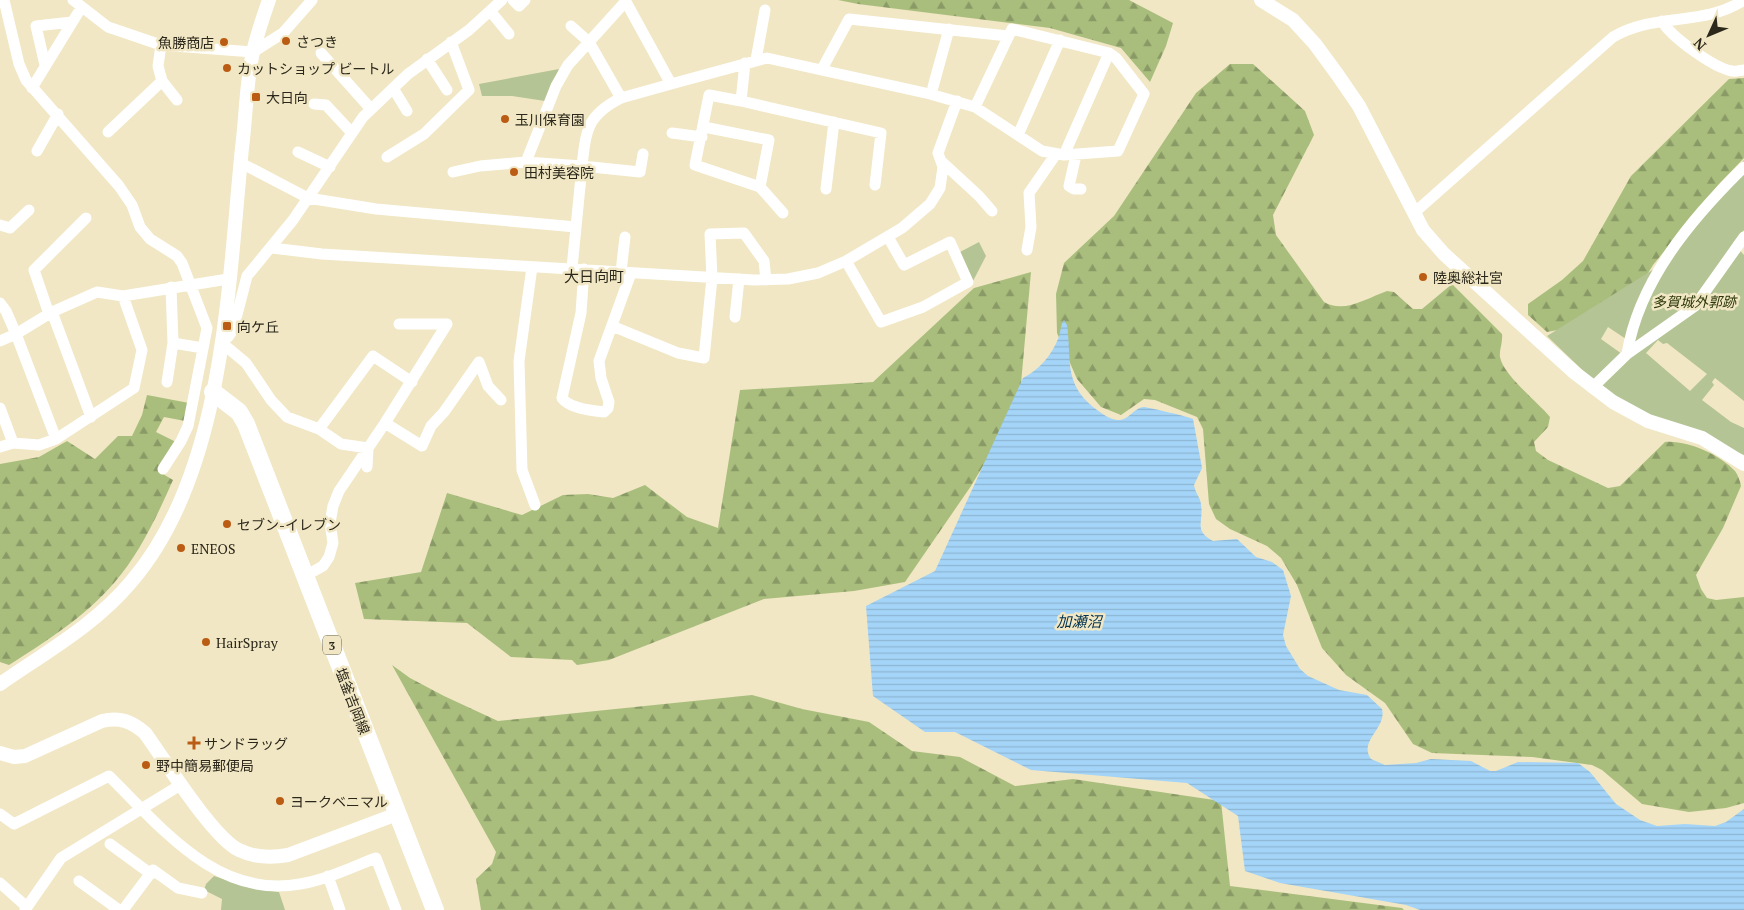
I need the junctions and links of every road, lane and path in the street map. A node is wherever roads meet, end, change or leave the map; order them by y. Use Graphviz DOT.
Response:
graph roads {
  1 [pos="4,0"];
  2 [pos="269,0"];
  3 [pos="312,0"];
  4 [pos="502,0"];
  5 [pos="513,0"];
  6 [pos="526,0"];
  7 [pos="625,0"];
  8 [pos="1261,0"];
  9 [pos="1744,0"];
  10 [pos="77,2"];
  11 [pos="765,10"];
  12 [pos="491,12"];
  13 [pos="1662,21"];
  14 [pos="72,22"];
  15 [pos="571,26"];
  16 [pos="949,29"];
  17 [pos="508,34"];
  18 [pos="1008,36"];
  19 [pos="1060,40"];
  20 [pos="451,42"];
  21 [pos="589,42"];
  22 [pos="161,45"];
  23 [pos="253,52"];
  24 [pos="321,53"];
  25 [pos="1109,53"];
  26 [pos="427,59"];
  27 [pos="750,61"];
  28 [pos="45,65"];
  29 [pos="822,69"];
  30 [pos="1744,70"];
  31 [pos="162,81"];
  32 [pos="671,84"];
  33 [pos="32,88"];
  34 [pos="393,88"];
  35 [pos="933,88"];
  36 [pos="447,90"];
  37 [pos="621,98"];
  38 [pos="176,100"];
  39 [pos="741,100"];
  40 [pos="957,101"];
  41 [pos="314,104"];
  42 [pos="975,107"];
  43 [pos="370,108"];
  44 [pos="407,111"];
  45 [pos="58,114"];
  46 [pos="834,122"];
  47 [pos="108,132"];
  48 [pos="672,132"];
  49 [pos="703,132"];
  50 [pos="352,133"];
  51 [pos="1018,136"];
  52 [pos="37,151"];
  53 [pos="298,152"];
  54 [pos="643,154"];
  55 [pos="1065,154"];
  56 [pos="387,157"];
  57 [pos="942,161"];
  58 [pos="526,162"];
  59 [pos="241,163"];
  60 [pos="582,166"];
  61 [pos="330,167"];
  62 [pos="1744,167"];
  63 [pos="453,172"];
  64 [pos="875,185"];
  65 [pos="760,187"];
  66 [pos="826,189"];
  67 [pos="1081,189"];
  68 [pos="308,198"];
  69 [pos="29,210"];
  70 [pos="992,212"];
  71 [pos="784,213"];
  72 [pos="1414,213"];
  73 [pos="86,218"];
  74 [pos="0,224"];
  75 [pos="576,227"];
  76 [pos="626,237"];
  77 [pos="888,237"];
  78 [pos="1744,237"];
  79 [pos="272,248"];
  80 [pos="1027,250"];
  81 [pos="846,262"];
  82 [pos="532,266"];
  83 [pos="578,269"];
  84 [pos="626,273"];
  85 [pos="712,278"];
  86 [pos="228,279"];
  87 [pos="739,279"];
  88 [pos="766,280"];
  89 [pos="191,284"];
  90 [pos="171,287"];
  91 [pos="123,296"];
  92 [pos="0,303"];
  93 [pos="50,313"];
  94 [pos="735,317"];
  95 [pos="399,324"];
  96 [pos="612,326"];
  97 [pos="16,334"];
  98 [pos="0,341"];
  99 [pos="222,341"];
  100 [pos="172,343"];
  101 [pos="204,348"];
  102 [pos="1627,354"];
  103 [pos="168,382"];
  104 [pos="412,382"];
  105 [pos="1592,388"];
  106 [pos="213,392"];
  107 [pos="501,400"];
  108 [pos="0,408"];
  109 [pos="91,417"];
  110 [pos="385,423"];
  111 [pos="319,429"];
  112 [pos="56,438"];
  113 [pos="13,442"];
  114 [pos="0,446"];
  115 [pos="368,448"];
  116 [pos="1744,464"];
  117 [pos="367,466"];
  118 [pos="163,469"];
  119 [pos="535,505"];
  120 [pos="304,576"];
  121 [pos="0,684"];
  122 [pos="0,754"];
  123 [pos="182,784"];
  124 [pos="142,809"];
  125 [pos="0,814"];
  126 [pos="397,814"];
  127 [pos="110,844"];
  128 [pos="150,874"];
  129 [pos="328,876"];
  130 [pos="79,881"];
  131 [pos="0,883"];
  132 [pos="202,893"];
  133 [pos="26,909"];
  134 [pos="124,910"];
  135 [pos="340,910"];
  136 [pos="396,910"];
  137 [pos="435,910"];
  1 -- 33 [label="street"];
  2 -- 23 [label="street"];
  3 -- 23 [label="street"];
  4 -- 12 [label="street"];
  5 -- 6 [label="street"];
  7 -- 21 [label="street"];
  7 -- 32 [label="street"];
  8 -- 72 [label="street"];
  9 -- 13 [label="street"];
  10 -- 14 [label="street"];
  10 -- 22 [label="street"];
  11 -- 27 [label="street"];
  12 -- 17 [label="street"];
  12 -- 20 [label="street"];
  13 -- 30 [label="street"];
  13 -- 72 [label="street"];
  14 -- 28 [label="street"];
  14 -- 28 [label="street"];
  15 -- 21 [label="street"];
  16 -- 18 [label="street"];
  16 -- 29 [label="street"];
  16 -- 35 [label="street"];
  18 -- 19 [label="street"];
  18 -- 42 [label="street"];
  19 -- 25 [label="street"];
  19 -- 51 [label="street"];
  20 -- 26 [label="street"];
  20 -- 56 [label="street"];
  21 -- 37 [label="street"];
  21 -- 58 [label="street"];
  22 -- 23 [label="street"];
  22 -- 31 [label="street"];
  23 -- 59 [label="street"];
  24 -- 43 [label="street"];
  25 -- 55 [label="street"];
  25 -- 55 [label="street"];
  26 -- 34 [label="street"];
  26 -- 36 [label="street"];
  27 -- 29 [label="street"];
  27 -- 32 [label="street"];
  27 -- 39 [label="street"];
  28 -- 33 [label="street"];
  29 -- 40 [label="street"];
  31 -- 38 [label="street"];
  31 -- 47 [label="street"];
  32 -- 37 [label="street"];
  33 -- 45 [label="street"];
  34 -- 43 [label="street"];
  34 -- 44 [label="street"];
  37 -- 60 [label="street"];
  39 -- 46 [label="street"];
  39 -- 49 [label="street"];
  40 -- 42 [label="street"];
  40 -- 57 [label="street"];
  41 -- 50 [label="street"];
  42 -- 51 [label="street"];
  43 -- 50 [label="street"];
  45 -- 52 [label="street"];
  45 -- 89 [label="street"];
  46 -- 64 [label="street"];
  46 -- 66 [label="street"];
  48 -- 49 [label="street"];
  49 -- 65 [label="street"];
  49 -- 65 [label="street"];
  50 -- 61 [label="street"];
  51 -- 55 [label="street"];
  53 -- 61 [label="street"];
  54 -- 60 [label="street"];
  55 -- 67 [label="street"];
  55 -- 80 [label="street"];
  57 -- 70 [label="street"];
  57 -- 77 [label="street"];
  58 -- 60 [label="street"];
  58 -- 63 [label="street"];
  59 -- 68 [label="street"];
  59 -- 86 [label="street"];
  60 -- 75 [label="street"];
  61 -- 68 [label="street"];
  62 -- 102 [label="street"];
  65 -- 71 [label="street"];
  68 -- 75 [label="street"];
  68 -- 79 [label="street"];
  69 -- 74 [label="street"];
  72 -- 105 [label="street"];
  73 -- 93 [label="street"];
  75 -- 83 [label="street"];
  76 -- 84 [label="street"];
  77 -- 81 [label="street"];
  77 -- 81 [label="street"];
  78 -- 102 [label="street"];
  79 -- 82 [label="street"];
  79 -- 99 [label="street"];
  81 -- 88 [label="street"];
  82 -- 83 [label="street"];
  82 -- 119 [label="street"];
  83 -- 84 [label="street"];
  83 -- 96 [label="street"];
  84 -- 85 [label="street"];
  84 -- 96 [label="street"];
  85 -- 87 [label="street"];
  85 -- 88 [label="street"];
  85 -- 96 [label="street"];
  86 -- 89 [label="street"];
  86 -- 99 [label="street"];
  87 -- 88 [label="street"];
  87 -- 94 [label="street"];
  89 -- 90 [label="street"];
  89 -- 101 [label="street"];
  90 -- 91 [label="street"];
  90 -- 100 [label="street"];
  91 -- 93 [label="street"];
  91 -- 109 [label="street"];
  92 -- 97 [label="street"];
  93 -- 97 [label="street"];
  93 -- 109 [label="street"];
  95 -- 104 [label="street"];
  97 -- 98 [label="street"];
  97 -- 112 [label="street"];
  99 -- 106 [label="street"];
  99 -- 111 [label="street"];
  100 -- 101 [label="street"];
  100 -- 103 [label="street"];
  101 -- 118 [label="street"];
  102 -- 105 [label="street"];
  104 -- 110 [label="street"];
  104 -- 111 [label="street"];
  105 -- 116 [label="street"];
  106 -- 120 [label="main road, 塩釜吉岡線 / 3"];
  106 -- 121 [label="street"];
  107 -- 110 [label="street"];
  108 -- 113 [label="street"];
  109 -- 112 [label="street"];
  110 -- 115 [label="street"];
  111 -- 115 [label="street"];
  112 -- 113 [label="street"];
  113 -- 114 [label="street"];
  115 -- 117 [label="street"];
  115 -- 120 [label="street"];
  120 -- 126 [label="main road, 塩釜吉岡線 / 3"];
  122 -- 123 [label="street"];
  123 -- 124 [label="street"];
  123 -- 126 [label="street"];
  124 -- 125 [label="street"];
  124 -- 129 [label="street"];
  124 -- 133 [label="street"];
  126 -- 137 [label="main road, 塩釜吉岡線 / 3"];
  127 -- 128 [label="street"];
  128 -- 132 [label="street"];
  128 -- 134 [label="street"];
  129 -- 135 [label="street"];
  129 -- 136 [label="street"];
  130 -- 134 [label="street"];
  131 -- 133 [label="street"];
}
